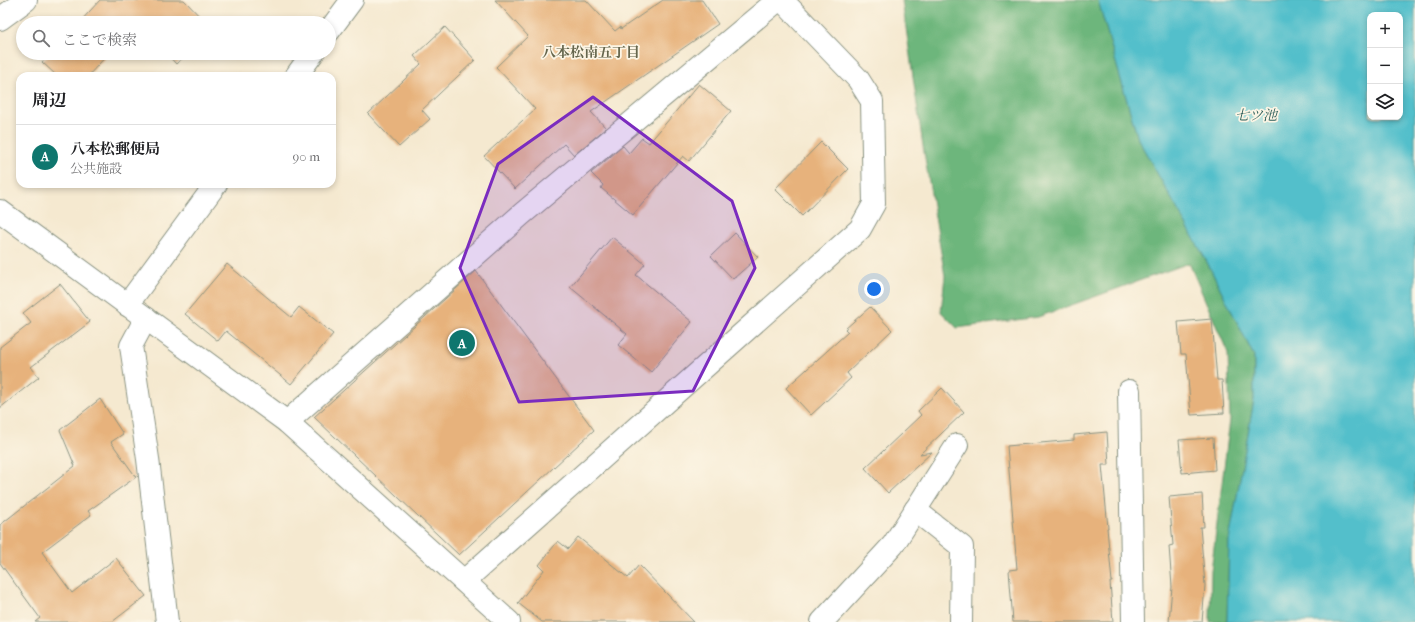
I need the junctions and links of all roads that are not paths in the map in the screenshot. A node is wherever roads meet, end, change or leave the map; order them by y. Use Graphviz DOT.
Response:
graph roads {
  1 [pos="26,0"];
  2 [pos="352,0"];
  3 [pos="778,0"];
  4 [pos="782,0"];
  5 [pos="0,19"];
  6 [pos="336,22"];
  7 [pos="308,60"];
  8 [pos="299,72"];
  9 [pos="213,188"];
  10 [pos="0,211"];
  11 [pos="127,305"];
  12 [pos="146,318"];
  13 [pos="1130,391"];
  14 [pos="287,422"];
  15 [pos="957,445"];
  16 [pos="915,510"];
  17 [pos="464,581"];
  18 [pos="167,622"];
  19 [pos="509,622"];
  20 [pos="822,622"];
  21 [pos="960,622"];
  22 [pos="1133,622"];
  1 -- 5 [label="street"];
  2 -- 6 [label="street"];
  3 -- 14 [label="street"];
  4 -- 17 [label="street"];
  7 -- 8 [label="street"];
  9 -- 11 [label="street"];
  10 -- 11 [label="street"];
  11 -- 12 [label="street"];
  12 -- 14 [label="street"];
  12 -- 18 [label="street"];
  13 -- 22 [label="street"];
  14 -- 17 [label="street"];
  15 -- 16 [label="street"];
  16 -- 20 [label="street"];
  16 -- 21 [label="street"];
  17 -- 19 [label="street"];
}
